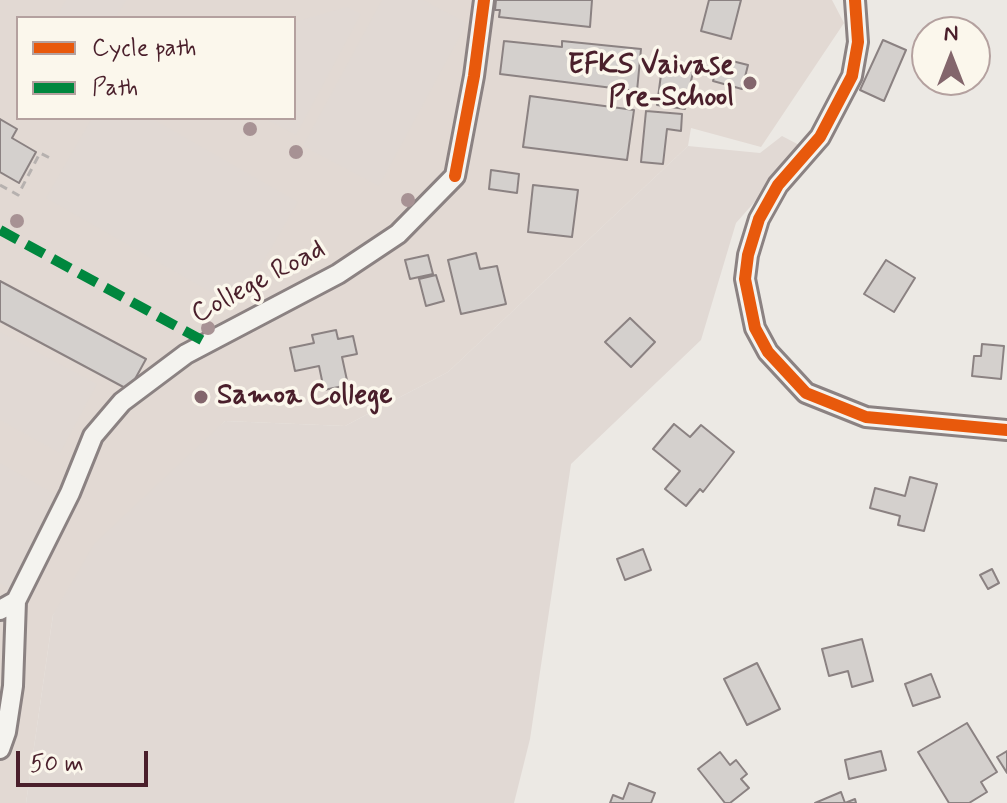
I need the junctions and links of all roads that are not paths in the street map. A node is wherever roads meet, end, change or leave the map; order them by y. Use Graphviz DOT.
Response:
graph roads {
  1 [pos="484,0"];
  2 [pos="855,0"];
  3 [pos="1007,430"];
  4 [pos="8,606"];
  5 [pos="0,749"];
  1 -- 4 [label="street, College Road"];
  2 -- 3 [label="street"];
  4 -- 5 [label="street"];
}
